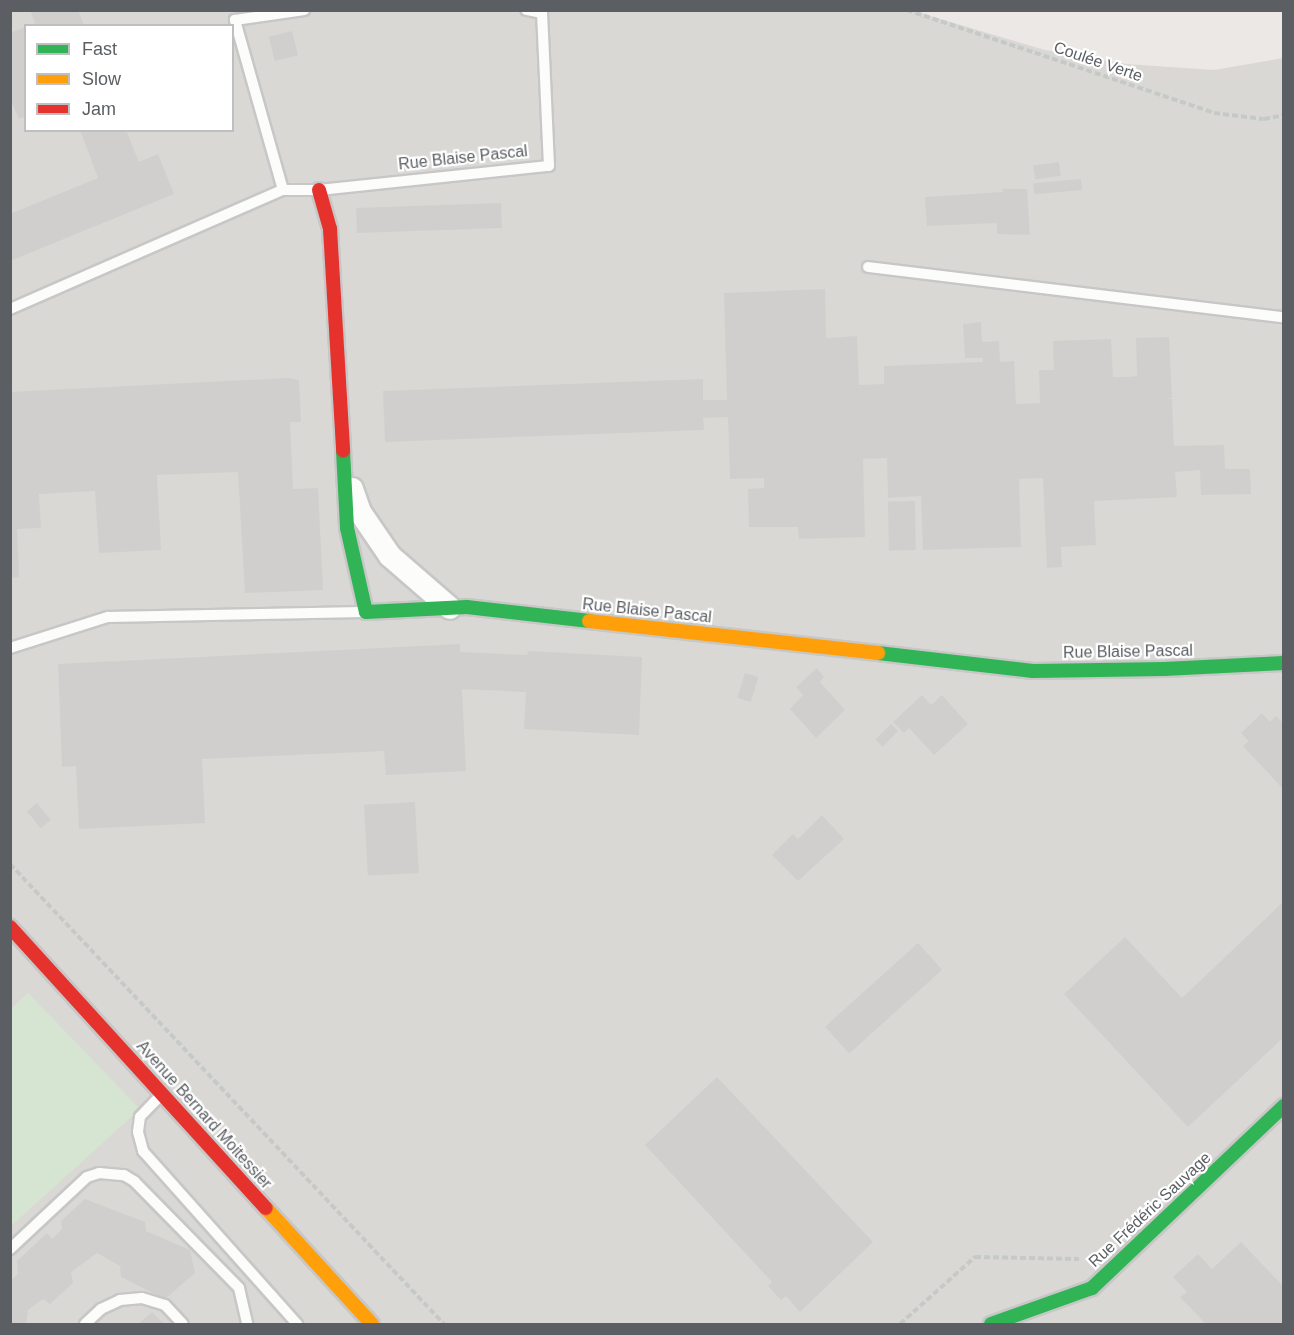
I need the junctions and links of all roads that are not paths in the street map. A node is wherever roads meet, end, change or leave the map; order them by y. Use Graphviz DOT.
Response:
graph roads {
  1 [pos="304,10"];
  2 [pos="526,10"];
  3 [pos="283,190"];
  4 [pos="319,190"];
  5 [pos="868,267"];
  6 [pos="10,309"];
  7 [pos="1284,317"];
  8 [pos="345,467"];
  9 [pos="450,608"];
  10 [pos="366,612"];
  11 [pos="10,648"];
  12 [pos="1284,663"];
  13 [pos="10,927"];
  14 [pos="162,1094"];
  15 [pos="1284,1106"];
  16 [pos="10,1248"];
  17 [pos="85,1324"];
  18 [pos="183,1324"];
  19 [pos="248,1324"];
  20 [pos="297,1324"];
  21 [pos="372,1324"];
  22 [pos="991,1324"];
  1 -- 3 [label="lane"];
  2 -- 4 [label="lane, Rue Blaise Pascal"];
  3 -- 4 [label="lane, Rue Blaise Pascal"];
  3 -- 6 [label="lane, Rue Blaise Pascal"];
  4 -- 8 [label="street"];
  5 -- 7 [label="lane"];
  8 -- 9 [label="street"];
  8 -- 10 [label="street"];
  9 -- 10 [label="street, Rue Blaise Pascal"];
  9 -- 12 [label="street, Rue Blaise Pascal"];
  10 -- 11 [label="lane, Rue Blaise Pascal"];
  13 -- 14 [label="street, Avenue Bernard Moitessier"];
  14 -- 20 [label="lane"];
  14 -- 21 [label="street, Avenue Bernard Moitessier"];
  15 -- 22 [label="street, Rue Frédéric Sauvage"];
  16 -- 19 [label="lane"];
  17 -- 18 [label="lane"];
}
